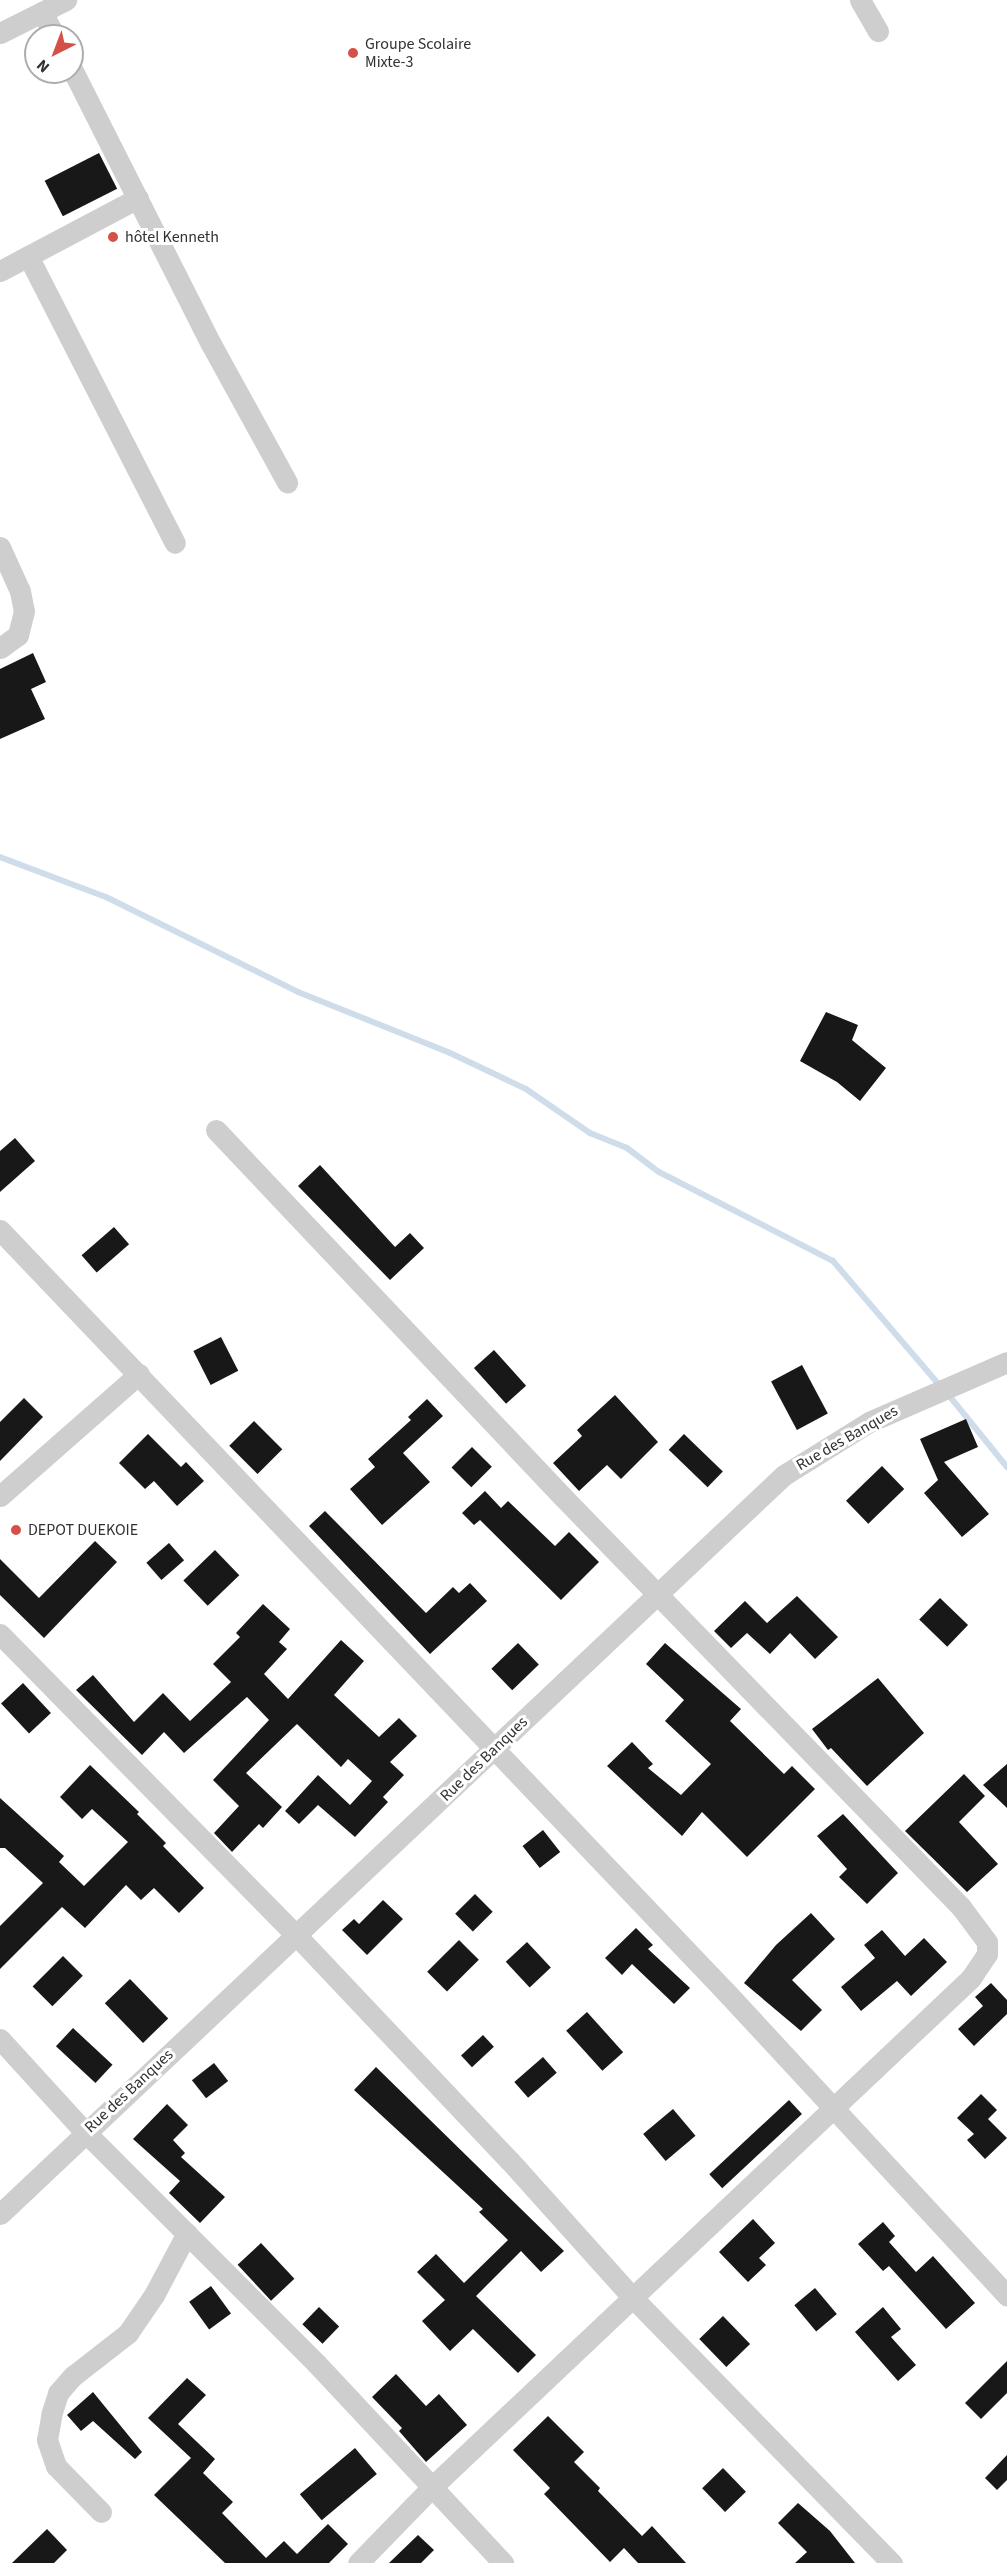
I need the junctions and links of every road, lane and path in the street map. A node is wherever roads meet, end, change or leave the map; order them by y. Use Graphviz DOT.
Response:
graph roads {
  1 [pos="66,0"];
  2 [pos="860,0"];
  3 [pos="42,12"];
  4 [pos="48,24"];
  5 [pos="878,31"];
  6 [pos="0,33"];
  7 [pos="80,84"];
  8 [pos="138,198"];
  9 [pos="28,256"];
  10 [pos="0,271"];
  11 [pos="287,482"];
  12 [pos="175,543"];
  13 [pos="0,547"];
  14 [pos="0,648"];
  15 [pos="216,1130"];
  16 [pos="0,1230"];
  17 [pos="1007,1362"];
  18 [pos="139,1374"];
  19 [pos="0,1496"];
  20 [pos="657,1594"];
  21 [pos="0,1634"];
  22 [pos="493,1750"];
  23 [pos="297,1936"];
  24 [pos="0,2039"];
  25 [pos="836,2110"];
  26 [pos="85,2132"];
  27 [pos="0,2214"];
  28 [pos="187,2233"];
  29 [pos="1007,2295"];
  30 [pos="633,2298"];
  31 [pos="432,2487"];
  32 [pos="101,2512"];
  33 [pos="358,2563"];
  34 [pos="503,2563"];
  35 [pos="892,2563"];
  1 -- 3 [label="street"];
  2 -- 5 [label="street"];
  3 -- 4 [label="street"];
  3 -- 6 [label="street"];
  7 -- 8 [label="street"];
  8 -- 9 [label="street"];
  8 -- 11 [label="street"];
  9 -- 10 [label="street"];
  9 -- 12 [label="street"];
  13 -- 14 [label="street"];
  15 -- 20 [label="street"];
  16 -- 18 [label="street"];
  17 -- 20 [label="street, Rue des Banques"];
  18 -- 19 [label="street"];
  18 -- 22 [label="street"];
  20 -- 22 [label="street, Rue des Banques"];
  20 -- 25 [label="street"];
  21 -- 23 [label="street"];
  22 -- 23 [label="street, Rue des Banques"];
  22 -- 25 [label="street"];
  23 -- 26 [label="street, Rue des Banques"];
  23 -- 30 [label="street"];
  24 -- 26 [label="street"];
  25 -- 29 [label="street"];
  25 -- 30 [label="street"];
  26 -- 27 [label="street, Rue des Banques"];
  26 -- 28 [label="street"];
  28 -- 31 [label="street"];
  28 -- 32 [label="street"];
  30 -- 31 [label="street"];
  30 -- 35 [label="street"];
  31 -- 33 [label="street"];
  31 -- 34 [label="street"];
}
